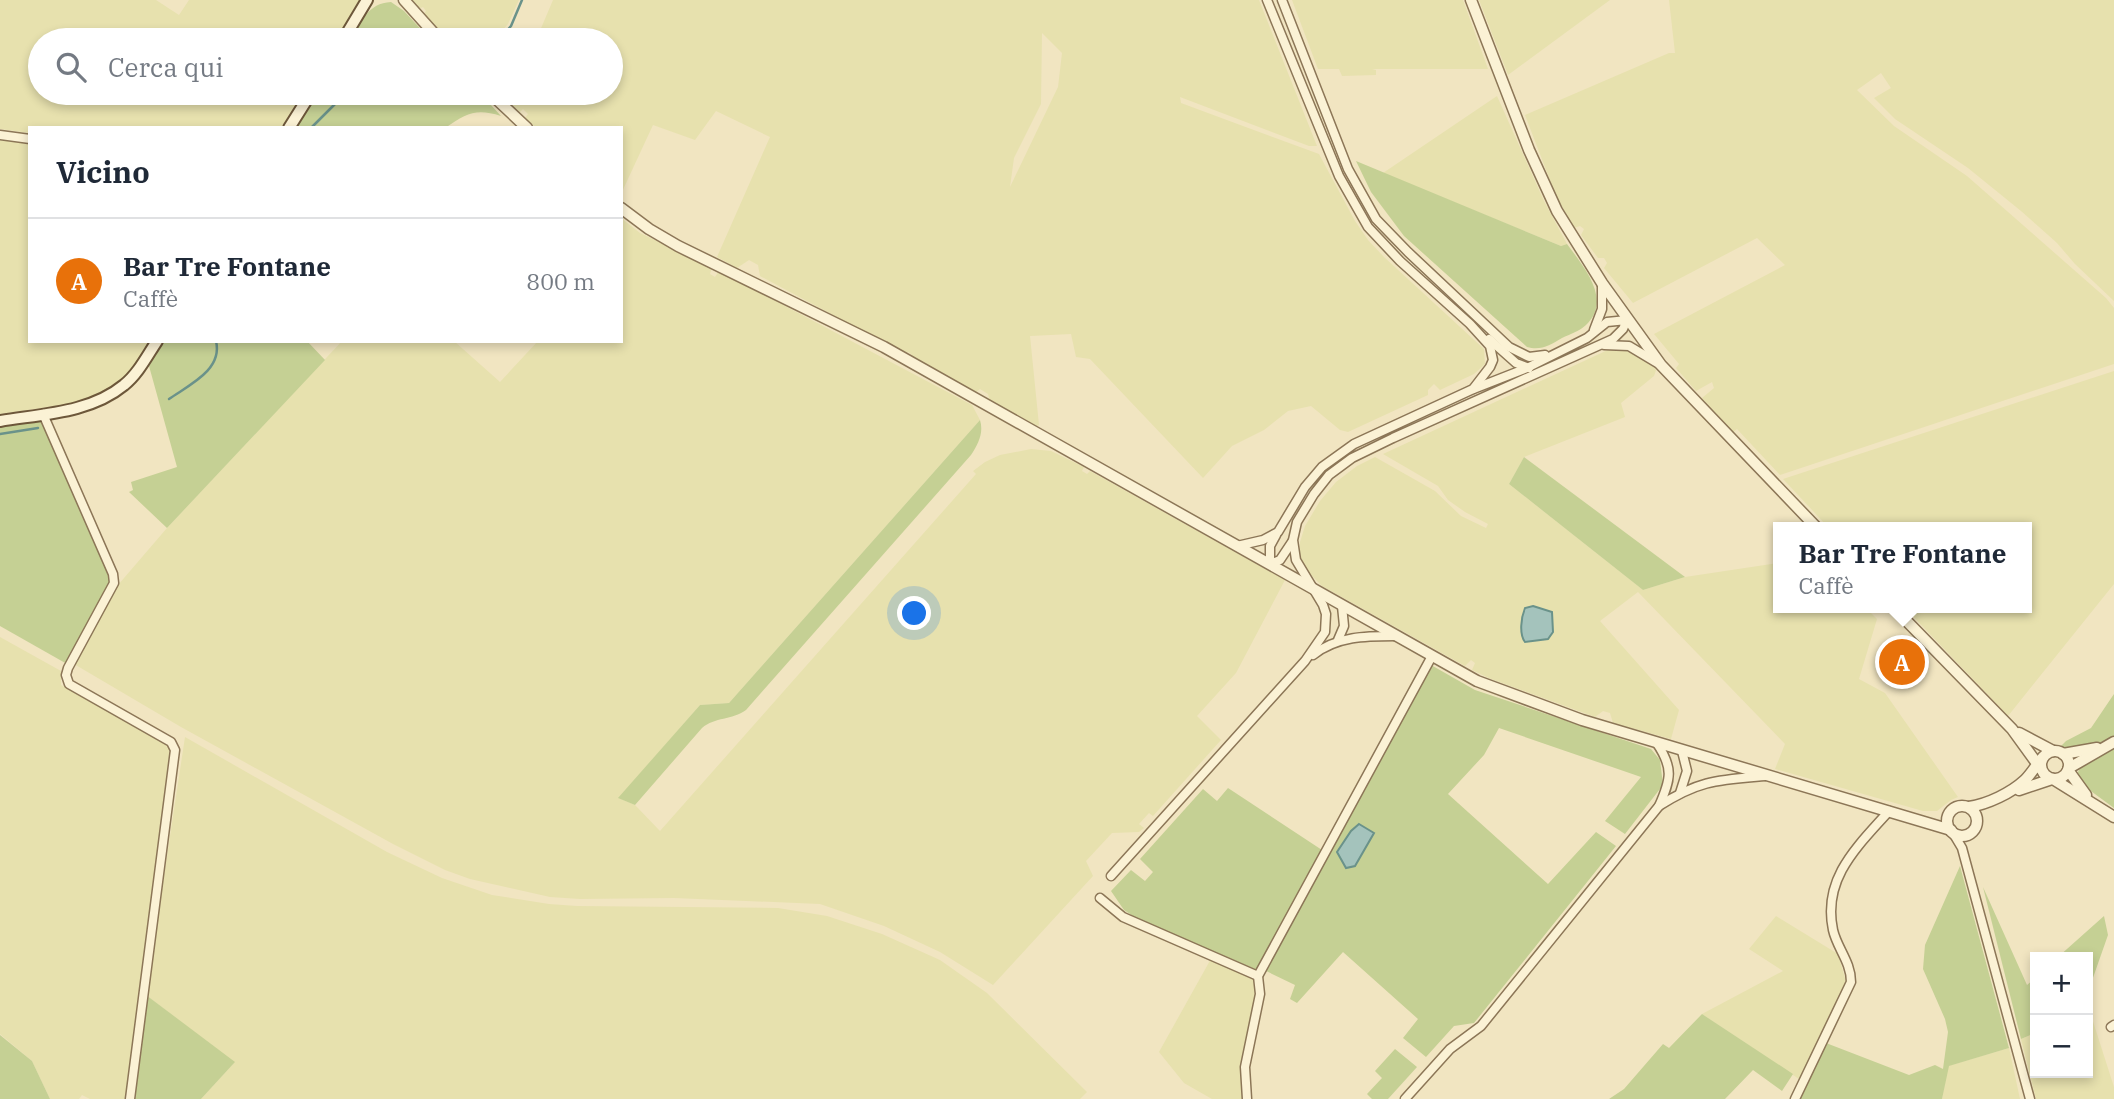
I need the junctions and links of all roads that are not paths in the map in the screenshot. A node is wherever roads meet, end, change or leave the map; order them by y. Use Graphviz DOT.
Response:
graph roads {
  1 [pos="374,0"];
  2 [pos="397,0"];
  3 [pos="1267,0"];
  4 [pos="1282,0"];
  5 [pos="1471,0"];
  6 [pos="365,3"];
  7 [pos="407,4"];
  8 [pos="350,28"];
  9 [pos="429,28"];
  10 [pos="303,105"];
  11 [pos="503,105"];
  12 [pos="290,126"];
  13 [pos="525,126"];
  14 [pos="0,135"];
  15 [pos="28,139"];
  16 [pos="623,209"];
  17 [pos="1602,283"];
  18 [pos="1627,320"];
  19 [pos="1470,324"];
  20 [pos="1594,330"];
  21 [pos="156,343"];
  22 [pos="1597,345"];
  23 [pos="1509,347"];
  24 [pos="1555,353"];
  25 [pos="1555,364"];
  26 [pos="1661,365"];
  27 [pos="1527,368"];
  28 [pos="1503,388"];
  29 [pos="1471,390"];
  30 [pos="43,414"];
  31 [pos="0,421"];
  32 [pos="1811,522"];
  33 [pos="1278,532"];
  34 [pos="1293,540"];
  35 [pos="1237,546"];
  36 [pos="1270,564"];
  37 [pos="1313,587"];
  38 [pos="1345,609"];
  39 [pos="1899,613"];
  40 [pos="1325,632"];
  41 [pos="1395,636"];
  42 [pos="1338,640"];
  43 [pos="1432,656"];
  44 [pos="1305,661"];
  45 [pos="2012,729"];
  46 [pos="1656,742"];
  47 [pos="2111,744"];
  48 [pos="1686,754"];
  49 [pos="2048,759"];
  50 [pos="2068,769"];
  51 [pos="1766,776"];
  52 [pos="1670,778"];
  53 [pos="2052,779"];
  54 [pos="1679,793"];
  55 [pos="2093,803"];
  56 [pos="1658,806"];
  57 [pos="1969,807"];
  58 [pos="1889,811"];
  59 [pos="1950,812"];
  60 [pos="2114,817"];
  61 [pos="1914,818"];
  62 [pos="1977,822"];
  63 [pos="1952,832"];
  64 [pos="1111,876"];
  65 [pos="1100,898"];
  66 [pos="1258,976"];
  67 [pos="130,1099"];
  68 [pos="1247,1099"];
  69 [pos="1405,1099"];
  70 [pos="1795,1099"];
  71 [pos="2030,1099"];
  1 -- 6 [label="street"];
  2 -- 7 [label="street"];
  3 -- 19 [label="street"];
  4 -- 23 [label="street"];
  5 -- 17 [label="street"];
  6 -- 8 [label="main road"];
  7 -- 9 [label="street"];
  10 -- 12 [label="main road"];
  11 -- 13 [label="street"];
  14 -- 15 [label="street"];
  16 -- 35 [label="street"];
  17 -- 18 [label="street"];
  17 -- 20 [label="street"];
  18 -- 20 [label="street"];
  18 -- 22 [label="street"];
  18 -- 26 [label="street"];
  19 -- 27 [label="street"];
  19 -- 29 [label="street"];
  20 -- 24 [label="street"];
  21 -- 30 [label="main road"];
  22 -- 25 [label="street"];
  22 -- 26 [label="street"];
  23 -- 24 [label="street"];
  23 -- 27 [label="street"];
  24 -- 27 [label="street"];
  25 -- 27 [label="street"];
  25 -- 28 [label="street"];
  26 -- 32 [label="street"];
  27 -- 28 [label="street"];
  27 -- 29 [label="street"];
  28 -- 34 [label="street"];
  29 -- 33 [label="street"];
  30 -- 31 [label="main road"];
  30 -- 67 [label="street"];
  33 -- 35 [label="street"];
  33 -- 36 [label="street"];
  34 -- 36 [label="street"];
  34 -- 37 [label="street"];
  35 -- 36 [label="street"];
  36 -- 37 [label="street"];
  37 -- 38 [label="street"];
  37 -- 40 [label="street"];
  38 -- 40 [label="street"];
  38 -- 41 [label="street"];
  38 -- 42 [label="street"];
  39 -- 45 [label="street"];
  40 -- 44 [label="street"];
  41 -- 42 [label="street"];
  41 -- 43 [label="street"];
  42 -- 44 [label="street"];
  43 -- 46 [label="street"];
  43 -- 66 [label="street"];
  44 -- 64 [label="street"];
  45 -- 49 [label="street"];
  45 -- 49 [label="street"];
  46 -- 48 [label="street"];
  46 -- 52 [label="street"];
  47 -- 49 [label="street"];
  47 -- 50 [label="street"];
  48 -- 51 [label="street"];
  48 -- 52 [label="street"];
  48 -- 54 [label="street"];
  49 -- 50 [label="street"];
  49 -- 53 [label="street"];
  49 -- 57 [label="street"];
  50 -- 53 [label="street"];
  50 -- 55 [label="street"];
  51 -- 54 [label="street"];
  51 -- 58 [label="street"];
  52 -- 56 [label="street"];
  53 -- 55 [label="street"];
  53 -- 62 [label="street"];
  54 -- 56 [label="street"];
  55 -- 60 [label="street"];
  56 -- 69 [label="street"];
  57 -- 59 [label="street"];
  57 -- 62 [label="street"];
  58 -- 61 [label="street"];
  58 -- 70 [label="street"];
  59 -- 61 [label="street"];
  59 -- 63 [label="street"];
  61 -- 63 [label="street"];
  62 -- 63 [label="street"];
  63 -- 71 [label="street"];
  65 -- 66 [label="street"];
  66 -- 68 [label="street"];
}
